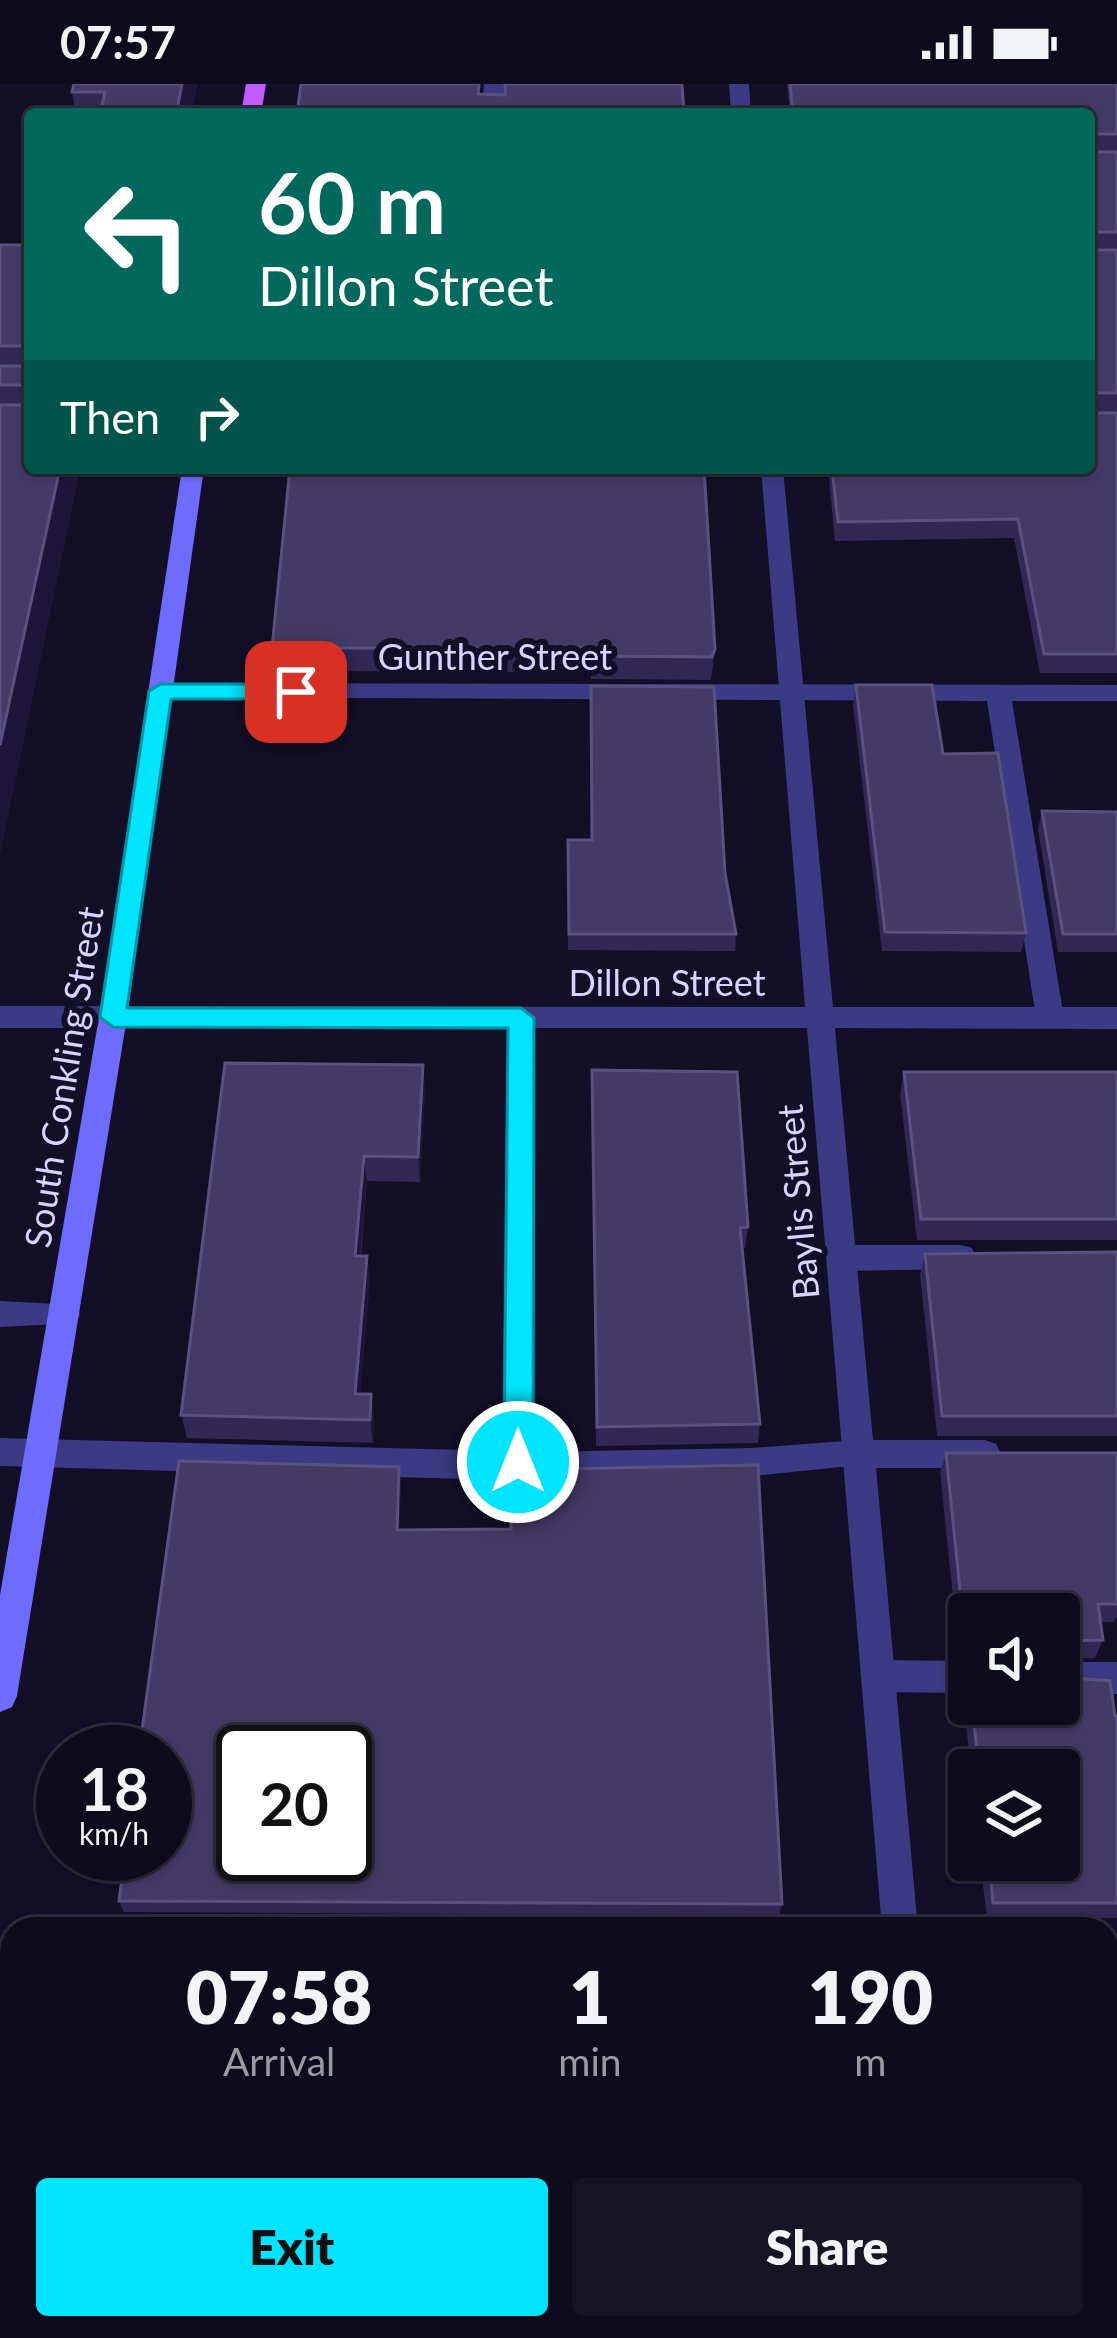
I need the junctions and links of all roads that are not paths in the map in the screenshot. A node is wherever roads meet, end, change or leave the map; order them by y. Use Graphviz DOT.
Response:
graph roads {
  1 [pos="192,474"];
  2 [pos="773,474"];
  3 [pos="161,691"];
  4 [pos="792,692"];
  5 [pos="998,693"];
  6 [pos="1117,693"];
  7 [pos="0,1017"];
  8 [pos="113,1017"];
  9 [pos="521,1018"];
  10 [pos="820,1018"];
  11 [pos="1050,1018"];
  12 [pos="1117,1018"];
  13 [pos="1002,1257"];
  14 [pos="841,1258"];
  15 [pos="0,1314"];
  16 [pos="65,1314"];
  17 [pos="0,1452"];
  18 [pos="40,1452"];
  19 [pos="859,1454"];
  20 [pos="1023,1454"];
  21 [pos="518,1462"];
  22 [pos="878,1676"];
  23 [pos="948,1677"];
  24 [pos="1080,1678"];
  25 [pos="1117,1678"];
  26 [pos="0,1696"];
  27 [pos="899,1917"];
  1 -- 3 [label="street, South Conkling Street"];
  2 -- 4 [label="street, Baylis Street"];
  3 -- 4 [label="street, Gunther Street"];
  3 -- 8 [label="street, South Conkling Street"];
  4 -- 5 [label="street, Gunther Street"];
  4 -- 10 [label="street, Baylis Street"];
  5 -- 6 [label="street, Gunther Street"];
  5 -- 11 [label="street"];
  7 -- 8 [label="street, Dillon Street"];
  8 -- 9 [label="street, Dillon Street"];
  8 -- 16 [label="street, South Conkling Street"];
  9 -- 10 [label="street, Dillon Street"];
  9 -- 21 [label="street"];
  10 -- 11 [label="street, Dillon Street"];
  10 -- 14 [label="street, Baylis Street"];
  11 -- 12 [label="street, Dillon Street"];
  13 -- 14 [label="street"];
  14 -- 19 [label="street, Baylis Street"];
  15 -- 16 [label="street"];
  16 -- 18 [label="street, South Conkling Street"];
  17 -- 18 [label="street"];
  18 -- 21 [label="street"];
  18 -- 26 [label="street, South Conkling Street"];
  19 -- 20 [label="street"];
  19 -- 21 [label="street"];
  19 -- 22 [label="street, Baylis Street"];
  22 -- 23 [label="street"];
  22 -- 27 [label="street, Baylis Street"];
  24 -- 25 [label="street"];
}
